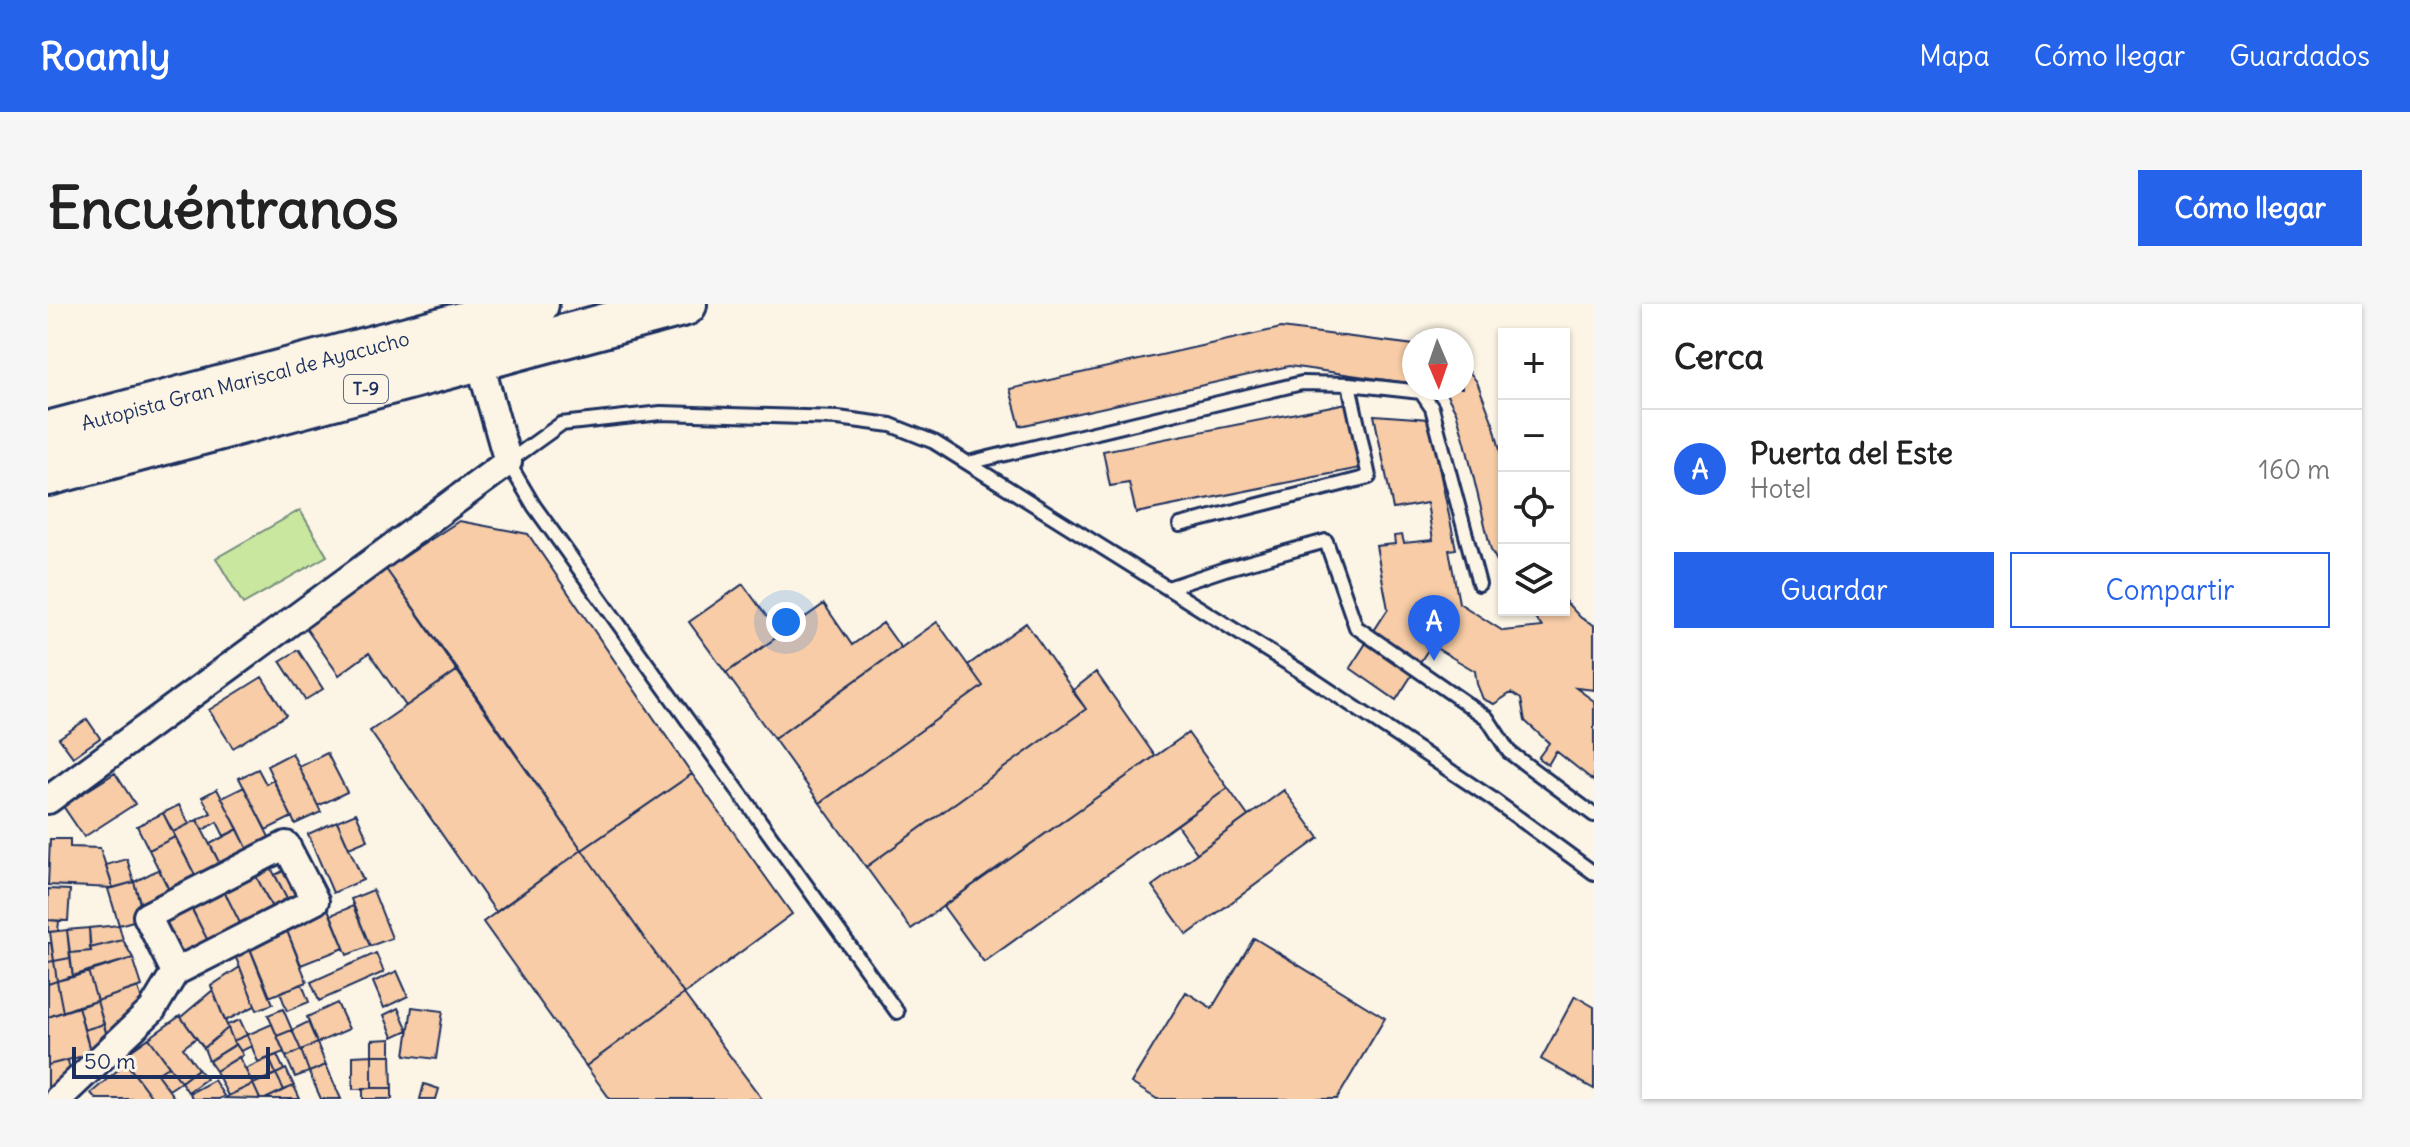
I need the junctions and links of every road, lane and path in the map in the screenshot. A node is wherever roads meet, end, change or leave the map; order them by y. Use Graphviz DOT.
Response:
graph roads {
  1 [pos="537,304"];
  2 [pos="685,304"];
  3 [pos="485,381"];
  4 [pos="1349,384"];
  5 [pos="48,433"];
  6 [pos="508,462"];
  7 [pos="968,463"];
  8 [pos="48,474"];
  9 [pos="1180,525"];
  10 [pos="1479,584"];
  11 [pos="1168,588"];
  12 [pos="48,800"];
  13 [pos="1594,815"];
  14 [pos="1594,873"];
  15 [pos="175,972"];
  16 [pos="897,1012"];
  17 [pos="58,1099"];
  1 -- 5 [label="highway, Autopista Gran Mariscal de Ayacucho / T-9"];
  2 -- 8 [label="highway, Autopista Gran Mariscal de Ayacucho / T-9"];
  3 -- 6 [label="street"];
  4 -- 7 [label="lane"];
  4 -- 9 [label="lane"];
  4 -- 10 [label="lane"];
  6 -- 7 [label="lane"];
  6 -- 12 [label="street"];
  6 -- 16 [label="lane"];
  7 -- 11 [label="lane"];
  11 -- 13 [label="lane"];
  11 -- 14 [label="lane"];
  15 -- 15 [label="street"];
  15 -- 17 [label="street"];
}
